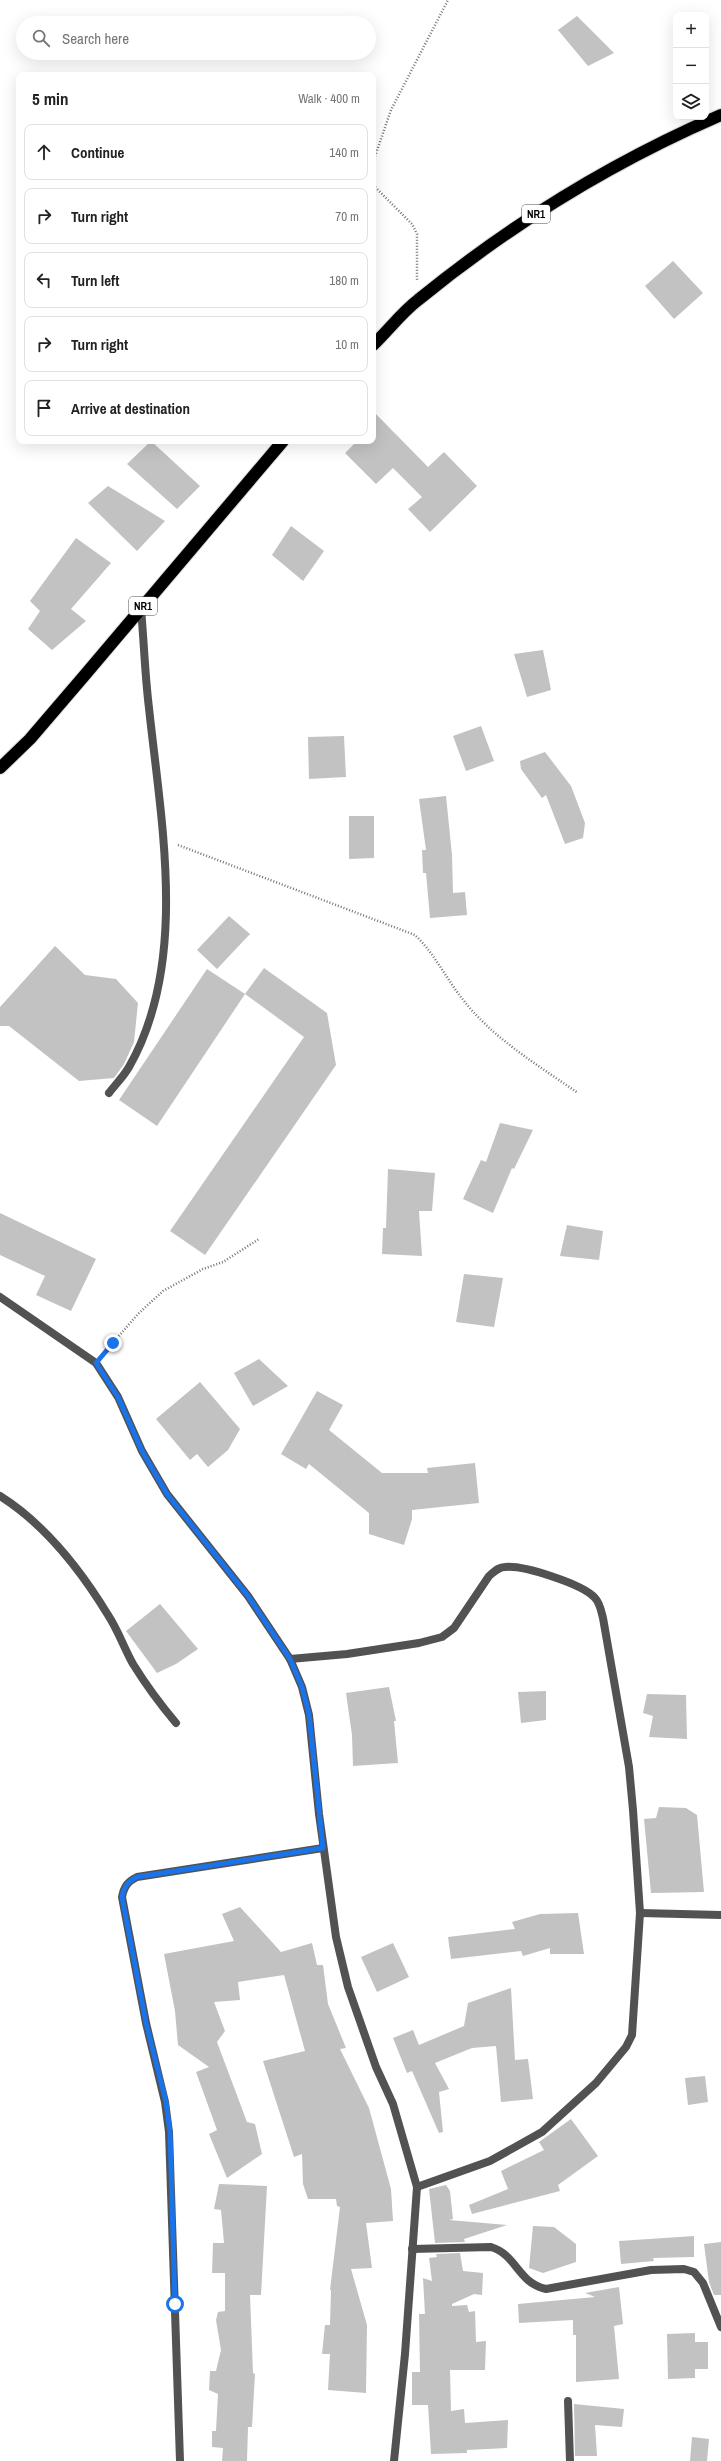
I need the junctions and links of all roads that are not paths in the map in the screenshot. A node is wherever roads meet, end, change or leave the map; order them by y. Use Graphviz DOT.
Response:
graph roads {
  1 [pos="721,115"];
  2 [pos="376,342"];
  3 [pos="280,444"];
  4 [pos="141,609"];
  5 [pos="0,768"];
  6 [pos="109,1093"];
  7 [pos="0,1298"];
  8 [pos="0,1496"];
  9 [pos="290,1659"];
  10 [pos="176,1723"];
  11 [pos="323,1848"];
  12 [pos="640,1913"];
  13 [pos="721,1915"];
  14 [pos="417,2187"];
  15 [pos="412,2249"];
  16 [pos="721,2327"];
  17 [pos="568,2401"];
  18 [pos="180,2461"];
  19 [pos="394,2461"];
  20 [pos="570,2461"];
  1 -- 2 [label="highway, NR1"];
  3 -- 4 [label="highway, NR1"];
  4 -- 5 [label="highway, NR1"];
  4 -- 6 [label="street"];
  7 -- 9 [label="street"];
  8 -- 10 [label="street"];
  9 -- 11 [label="street"];
  9 -- 12 [label="street"];
  11 -- 14 [label="street"];
  11 -- 18 [label="street"];
  12 -- 13 [label="street"];
  12 -- 14 [label="street"];
  14 -- 15 [label="street"];
  15 -- 16 [label="street"];
  15 -- 19 [label="street"];
  17 -- 20 [label="street"];
}
